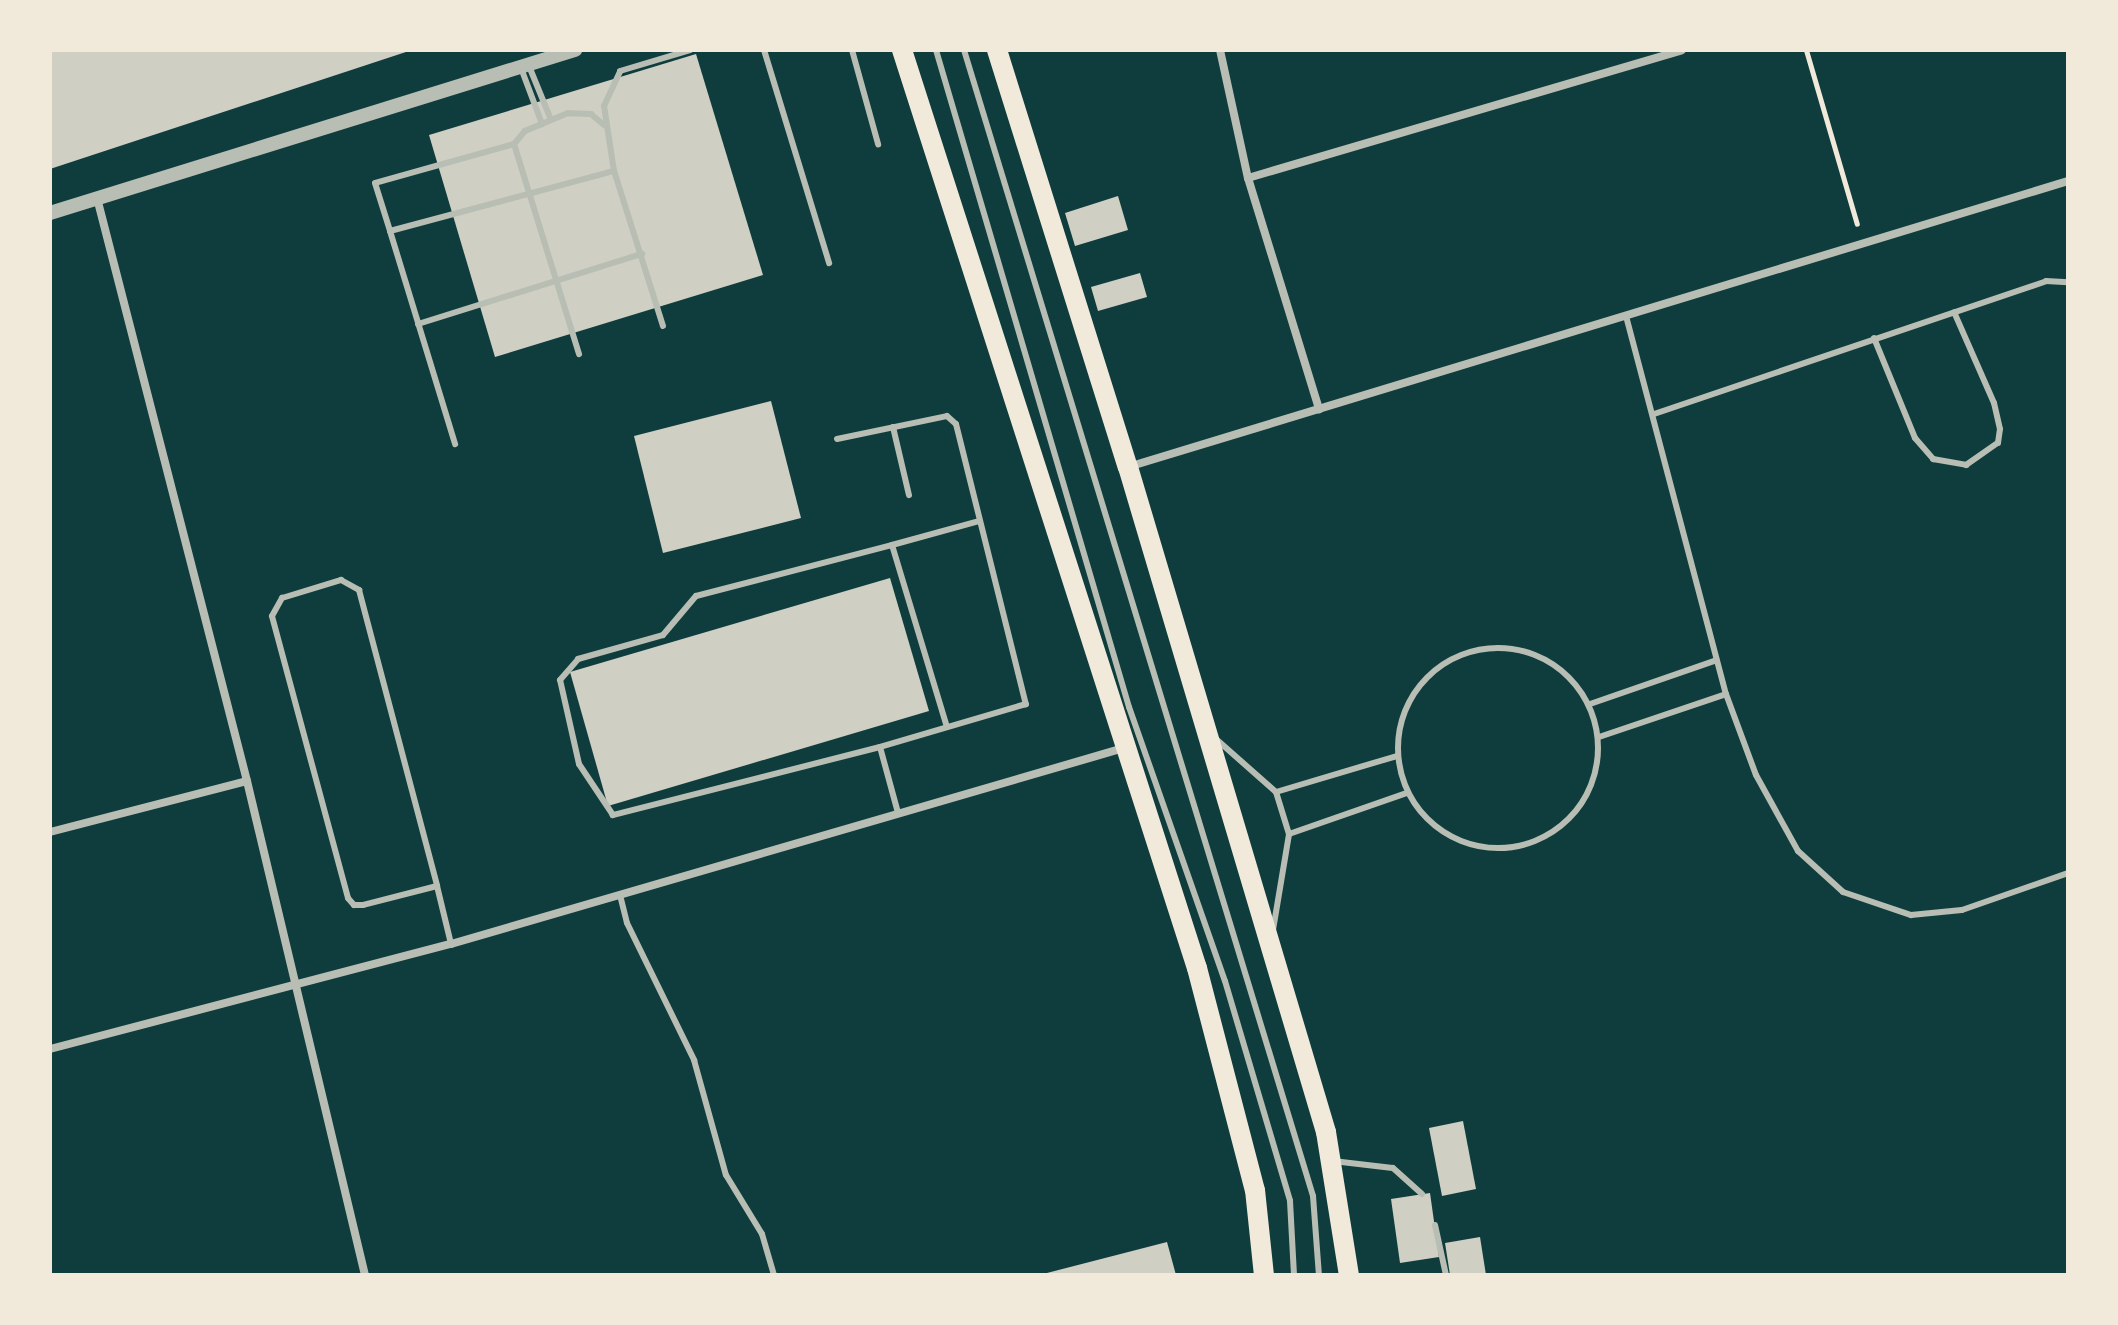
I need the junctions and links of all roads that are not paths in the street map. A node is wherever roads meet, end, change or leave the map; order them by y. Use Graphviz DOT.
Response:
graph roads {
  1 [pos="575,50"];
  2 [pos="690,50"];
  3 [pos="764,50"];
  4 [pos="852,50"];
  5 [pos="902,50"];
  6 [pos="936,50"];
  7 [pos="964,50"];
  8 [pos="997,50"];
  9 [pos="1220,50"];
  10 [pos="1682,50"];
  11 [pos="525,67"];
  12 [pos="551,120"];
  13 [pos="542,124"];
  14 [pos="604,125"];
  15 [pos="514,144"];
  16 [pos="878,144"];
  17 [pos="614,171"];
  18 [pos="1248,178"];
  19 [pos="2068,181"];
  20 [pos="532,195"];
  21 [pos="96,197"];
  22 [pos="50,213"];
  23 [pos="390,231"];
  24 [pos="642,254"];
  25 [pos="829,263"];
  26 [pos="555,279"];
  27 [pos="2068,282"];
  28 [pos="1954,312"];
  29 [pos="1626,316"];
  30 [pos="418,324"];
  31 [pos="663,326"];
  32 [pos="1874,338"];
  33 [pos="579,354"];
  34 [pos="1319,409"];
  35 [pos="1654,414"];
  36 [pos="893,427"];
  37 [pos="837,439"];
  38 [pos="455,444"];
  39 [pos="1128,467"];
  40 [pos="909,495"];
  41 [pos="979,521"];
  42 [pos="892,545"];
  43 [pos="1717,660"];
  44 [pos="1726,694"];
  45 [pos="1590,704"];
  46 [pos="1202,726"];
  47 [pos="947,727"];
  48 [pos="1599,737"];
  49 [pos="880,747"];
  50 [pos="1124,748"];
  51 [pos="1397,756"];
  52 [pos="247,781"];
  53 [pos="1276,792"];
  54 [pos="1407,793"];
  55 [pos="898,813"];
  56 [pos="50,832"];
  57 [pos="1289,834"];
  58 [pos="2068,873"];
  59 [pos="437,886"];
  60 [pos="620,895"];
  61 [pos="451,944"];
  62 [pos="1274,961"];
  63 [pos="295,986"];
  64 [pos="50,1049"];
  65 [pos="1332,1161"];
  66 [pos="1422,1194"];
  67 [pos="1435,1225"];
  68 [pos="365,1275"];
  69 [pos="774,1275"];
  70 [pos="1264,1275"];
  71 [pos="1294,1275"];
  72 [pos="1319,1275"];
  73 [pos="1349,1275"];
  74 [pos="1446,1275"];
  1 -- 11 [label="street"];
  2 -- 14 [label="lane"];
  3 -- 25 [label="lane"];
  4 -- 16 [label="lane"];
  5 -- 50 [label="main road"];
  6 -- 71 [label="lane"];
  7 -- 72 [label="lane"];
  8 -- 39 [label="main road"];
  9 -- 18 [label="street"];
  10 -- 18 [label="street"];
  11 -- 12 [label="lane"];
  11 -- 13 [label="lane"];
  11 -- 21 [label="street"];
  12 -- 13 [label="lane"];
  12 -- 14 [label="lane"];
  13 -- 15 [label="lane"];
  14 -- 17 [label="lane"];
  15 -- 20 [label="lane"];
  15 -- 23 [label="lane"];
  17 -- 20 [label="lane"];
  17 -- 24 [label="lane"];
  18 -- 34 [label="street"];
  19 -- 29 [label="street"];
  20 -- 23 [label="lane"];
  20 -- 26 [label="lane"];
  21 -- 22 [label="street"];
  21 -- 52 [label="street"];
  23 -- 30 [label="lane"];
  24 -- 26 [label="lane"];
  24 -- 31 [label="lane"];
  26 -- 30 [label="lane"];
  26 -- 33 [label="lane"];
  27 -- 28 [label="lane"];
  28 -- 32 [label="lane"];
  28 -- 32 [label="lane"];
  29 -- 34 [label="street"];
  29 -- 35 [label="lane"];
  30 -- 38 [label="lane"];
  32 -- 35 [label="lane"];
  34 -- 39 [label="street"];
  35 -- 43 [label="lane"];
  36 -- 37 [label="lane"];
  36 -- 40 [label="lane"];
  36 -- 41 [label="lane"];
  39 -- 46 [label="main road"];
  41 -- 42 [label="lane"];
  41 -- 47 [label="lane"];
  42 -- 47 [label="lane"];
  42 -- 49 [label="lane"];
  43 -- 44 [label="lane"];
  43 -- 45 [label="lane"];
  44 -- 48 [label="lane"];
  44 -- 58 [label="lane"];
  45 -- 48 [label="lane"];
  45 -- 51 [label="lane"];
  46 -- 53 [label="lane"];
  46 -- 62 [label="main road"];
  47 -- 49 [label="lane"];
  48 -- 54 [label="lane"];
  49 -- 55 [label="lane"];
  50 -- 55 [label="street"];
  50 -- 70 [label="main road"];
  51 -- 53 [label="lane"];
  51 -- 54 [label="lane"];
  52 -- 56 [label="street"];
  52 -- 63 [label="street"];
  53 -- 57 [label="lane"];
  54 -- 57 [label="lane"];
  55 -- 60 [label="street"];
  57 -- 62 [label="lane"];
  59 -- 59 [label="lane"];
  59 -- 61 [label="lane"];
  60 -- 61 [label="street"];
  60 -- 69 [label="lane"];
  61 -- 63 [label="street"];
  62 -- 65 [label="main road"];
  63 -- 64 [label="street"];
  63 -- 68 [label="street"];
  65 -- 66 [label="lane"];
  65 -- 73 [label="main road"];
  67 -- 74 [label="lane"];
}
